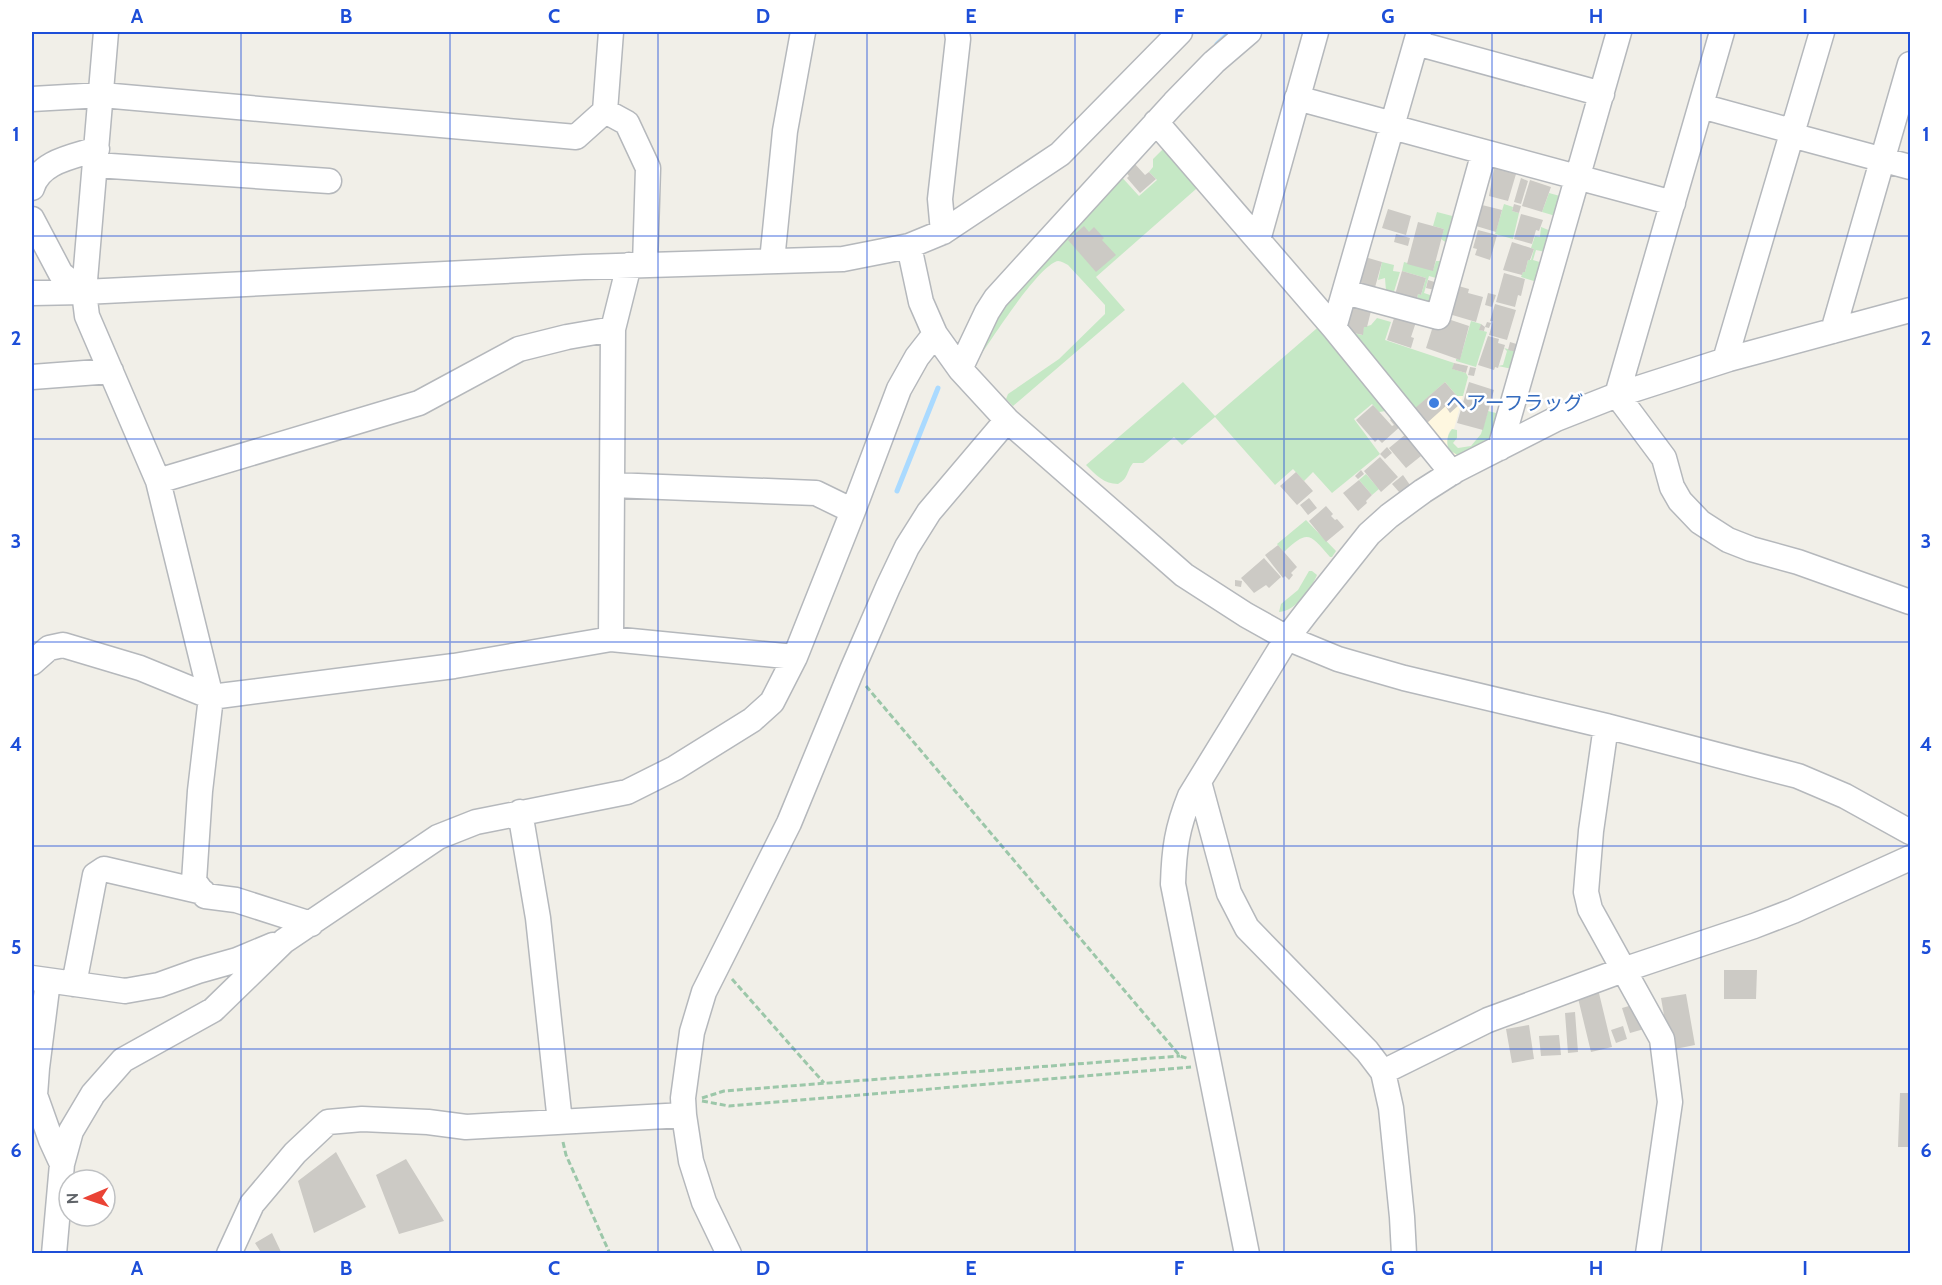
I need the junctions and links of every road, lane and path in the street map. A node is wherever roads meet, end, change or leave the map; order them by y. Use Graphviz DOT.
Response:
graph roads {
  1 [pos="106,32"];
  2 [pos="611,32"];
  3 [pos="803,32"];
  4 [pos="957,32"];
  5 [pos="1180,32"];
  6 [pos="1201,32"];
  7 [pos="1249,32"];
  8 [pos="1316,32"];
  9 [pos="1619,32"];
  10 [pos="1722,32"];
  11 [pos="1822,32"];
  12 [pos="1418,38"];
  13 [pos="1158,55"];
  14 [pos="1911,64"];
  15 [pos="1602,94"];
  16 [pos="102,96"];
  17 [pos="1297,98"];
  18 [pos="32,99"];
  19 [pos="1701,106"];
  20 [pos="605,111"];
  21 [pos="1156,122"];
  22 [pos="1393,126"];
  23 [pos="1792,133"];
  24 [pos="97,151"];
  25 [pos="1484,152"];
  26 [pos="1883,159"];
  27 [pos="32,160"];
  28 [pos="1911,167"];
  29 [pos="1577,177"];
  30 [pos="329,181"];
  31 [pos="32,188"];
  32 [pos="1673,203"];
  33 [pos="32,219"];
  34 [pos="943,232"];
  35 [pos="1258,240"];
  36 [pos="909,246"];
  37 [pos="772,261"];
  38 [pos="637,265"];
  39 [pos="84,292"];
  40 [pos="1345,292"];
  41 [pos="32,293"];
  42 [pos="1911,310"];
  43 [pos="1335,328"];
  44 [pos="613,329"];
  45 [pos="1833,331"];
  46 [pos="934,334"];
  47 [pos="1725,360"];
  48 [pos="960,369"];
  49 [pos="111,371"];
  50 [pos="32,377"];
  51 [pos="1617,395"];
  52 [pos="1007,420"];
  53 [pos="1500,448"];
  54 [pos="1452,473"];
  55 [pos="158,481"];
  56 [pos="612,485"];
  57 [pos="853,511"];
  58 [pos="1911,602"];
  59 [pos="1287,638"];
  60 [pos="611,639"];
  61 [pos="795,657"];
  62 [pos="32,663"];
  63 [pos="852,670"];
  64 [pos="211,697"];
  65 [pos="1606,726"];
  66 [pos="1199,782"];
  67 [pos="520,812"];
  68 [pos="1911,832"];
  69 [pos="1911,858"];
  70 [pos="203,892"];
  71 [pos="311,924"];
  72 [pos="284,941"];
  73 [pos="718,964"];
  74 [pos="1623,969"];
  75 [pos="40,979"];
  76 [pos="74,984"];
  77 [pos="1180,1056"];
  78 [pos="1208,1065"];
  79 [pos="1383,1072"];
  80 [pos="824,1083"];
  81 [pos="33,1095"];
  82 [pos="684,1115"];
  83 [pos="560,1122"];
  84 [pos="62,1164"];
  85 [pos="54,1254"];
  86 [pos="229,1254"];
  87 [pos="610,1254"];
  88 [pos="729,1254"];
  89 [pos="1246,1254"];
  90 [pos="1404,1254"];
  91 [pos="1648,1254"];
  1 -- 16 [label="street"];
  2 -- 20 [label="street"];
  3 -- 37 [label="street"];
  4 -- 34 [label="street"];
  5 -- 13 [label="street"];
  6 -- 13 [label="street"];
  7 -- 21 [label="street"];
  8 -- 17 [label="street"];
  9 -- 15 [label="street"];
  10 -- 19 [label="street"];
  11 -- 23 [label="street"];
  12 -- 15 [label="street"];
  12 -- 22 [label="street"];
  13 -- 34 [label="street"];
  14 -- 26 [label="street"];
  15 -- 29 [label="street"];
  16 -- 18 [label="street"];
  16 -- 20 [label="street"];
  16 -- 24 [label="street"];
  17 -- 22 [label="street"];
  17 -- 35 [label="street"];
  19 -- 23 [label="street"];
  19 -- 32 [label="street"];
  20 -- 38 [label="street"];
  21 -- 35 [label="street"];
  21 -- 48 [label="street"];
  22 -- 25 [label="street"];
  22 -- 40 [label="street"];
  23 -- 26 [label="street"];
  23 -- 47 [label="street"];
  24 -- 27 [label="street"];
  24 -- 30 [label="street"];
  24 -- 31 [label="street"];
  24 -- 39 [label="street"];
  25 -- 29 [label="street"];
  25 -- 40 [label="street"];
  26 -- 28 [label="street"];
  26 -- 45 [label="street"];
  29 -- 32 [label="street"];
  29 -- 53 [label="street"];
  32 -- 51 [label="street"];
  33 -- 39 [label="street"];
  34 -- 36 [label="street"];
  35 -- 43 [label="street"];
  36 -- 37 [label="street"];
  36 -- 46 [label="street"];
  37 -- 38 [label="street"];
  38 -- 39 [label="street"];
  38 -- 44 [label="street"];
  39 -- 41 [label="street"];
  39 -- 49 [label="street"];
  40 -- 43 [label="street"];
  42 -- 45 [label="street"];
  43 -- 54 [label="street"];
  44 -- 55 [label="street"];
  44 -- 56 [label="street"];
  45 -- 47 [label="street"];
  46 -- 48 [label="street"];
  46 -- 57 [label="street"];
  47 -- 51 [label="street"];
  48 -- 52 [label="street"];
  49 -- 50 [label="street"];
  49 -- 55 [label="street"];
  51 -- 53 [label="street"];
  51 -- 58 [label="street"];
  52 -- 59 [label="street"];
  52 -- 63 [label="street"];
  53 -- 54 [label="street"];
  54 -- 59 [label="street"];
  55 -- 64 [label="street"];
  56 -- 57 [label="street"];
  56 -- 60 [label="street"];
  57 -- 61 [label="street"];
  59 -- 65 [label="street"];
  59 -- 66 [label="street"];
  60 -- 61 [label="street"];
  60 -- 64 [label="street"];
  61 -- 67 [label="street"];
  62 -- 64 [label="street"];
  63 -- 73 [label="street"];
  63 -- 77 [label="path"];
  64 -- 70 [label="street"];
  65 -- 68 [label="street"];
  65 -- 74 [label="street"];
  66 -- 78 [label="street"];
  66 -- 79 [label="street"];
  67 -- 71 [label="street"];
  67 -- 83 [label="street"];
  69 -- 74 [label="street"];
  70 -- 71 [label="street"];
  70 -- 76 [label="street"];
  71 -- 72 [label="street"];
  72 -- 76 [label="street"];
  72 -- 84 [label="street"];
  73 -- 80 [label="path"];
  73 -- 82 [label="street"];
  74 -- 79 [label="street"];
  74 -- 91 [label="street"];
  75 -- 76 [label="street"];
  75 -- 81 [label="street"];
  77 -- 78 [label="path"];
  77 -- 80 [label="path"];
  78 -- 80 [label="path"];
  78 -- 89 [label="street"];
  79 -- 90 [label="street"];
  81 -- 84 [label="street"];
  82 -- 83 [label="street"];
  82 -- 88 [label="street"];
  83 -- 86 [label="street"];
  83 -- 87 [label="path"];
  84 -- 85 [label="street"];
}
